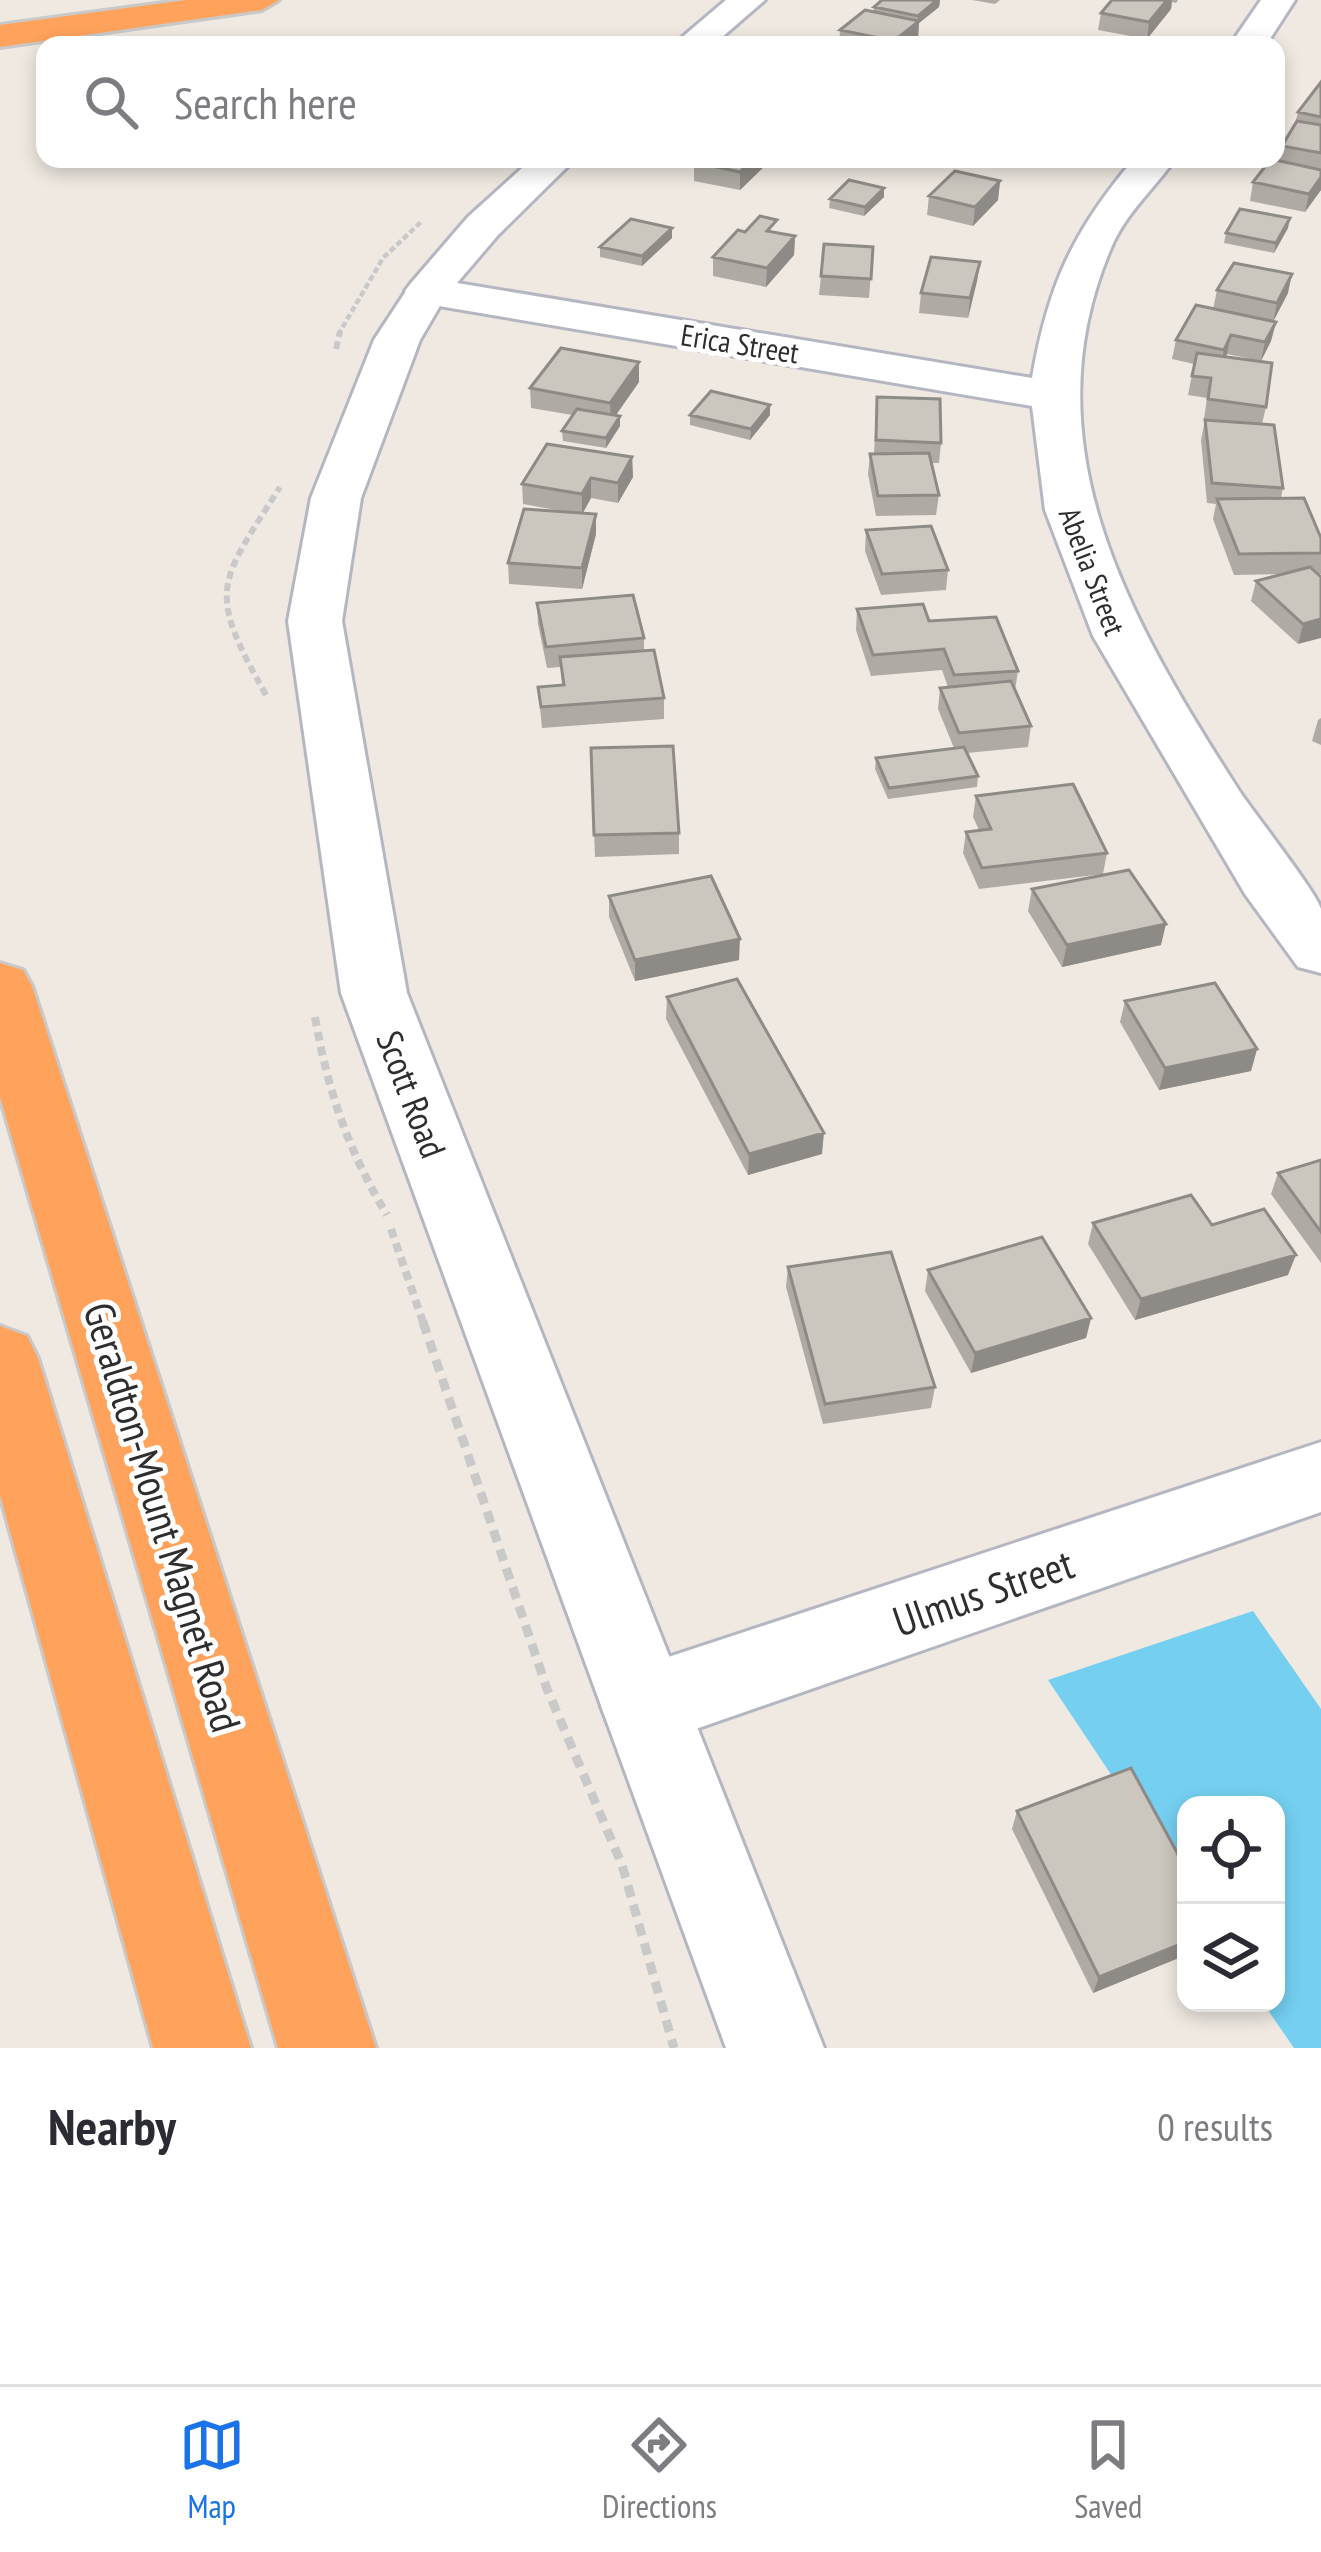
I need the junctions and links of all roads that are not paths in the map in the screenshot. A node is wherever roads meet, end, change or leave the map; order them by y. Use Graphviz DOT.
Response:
graph roads {
  1 [pos="40,0"];
  2 [pos="748,0"];
  3 [pos="1278,0"];
  4 [pos="255,1"];
  5 [pos="0,4"];
  6 [pos="0,36"];
  7 [pos="122,36"];
  8 [pos="702,36"];
  9 [pos="1253,36"];
  10 [pos="36,56"];
  11 [pos="0,67"];
  12 [pos="545,168"];
  13 [pos="1148,168"];
  14 [pos="427,291"];
  15 [pos="1054,396"];
  16 [pos="1299,893"];
  17 [pos="1321,951"];
  18 [pos="0,986"];
  19 [pos="0,1358"];
  20 [pos="1321,1477"];
  21 [pos="644,1706"];
  22 [pos="202,2048"];
  23 [pos="327,2048"];
  24 [pos="775,2048"];
  1 -- 5 [label="highway"];
  2 -- 8 [label="street"];
  3 -- 9 [label="street"];
  4 -- 6 [label="highway"];
  4 -- 7 [label="highway"];
  10 -- 11 [label="highway"];
  12 -- 14 [label="street, Scott Road"];
  13 -- 15 [label="street, Abelia Street"];
  14 -- 15 [label="street, Erica Street"];
  14 -- 21 [label="street, Scott Road"];
  15 -- 16 [label="street, Abelia Street"];
  16 -- 17 [label="street, Abelia Street"];
  18 -- 23 [label="highway, Geraldton-Mount Magnet Road"];
  19 -- 22 [label="highway"];
  20 -- 21 [label="street, Ulmus Street"];
  21 -- 24 [label="street, Scott Road"];
}
